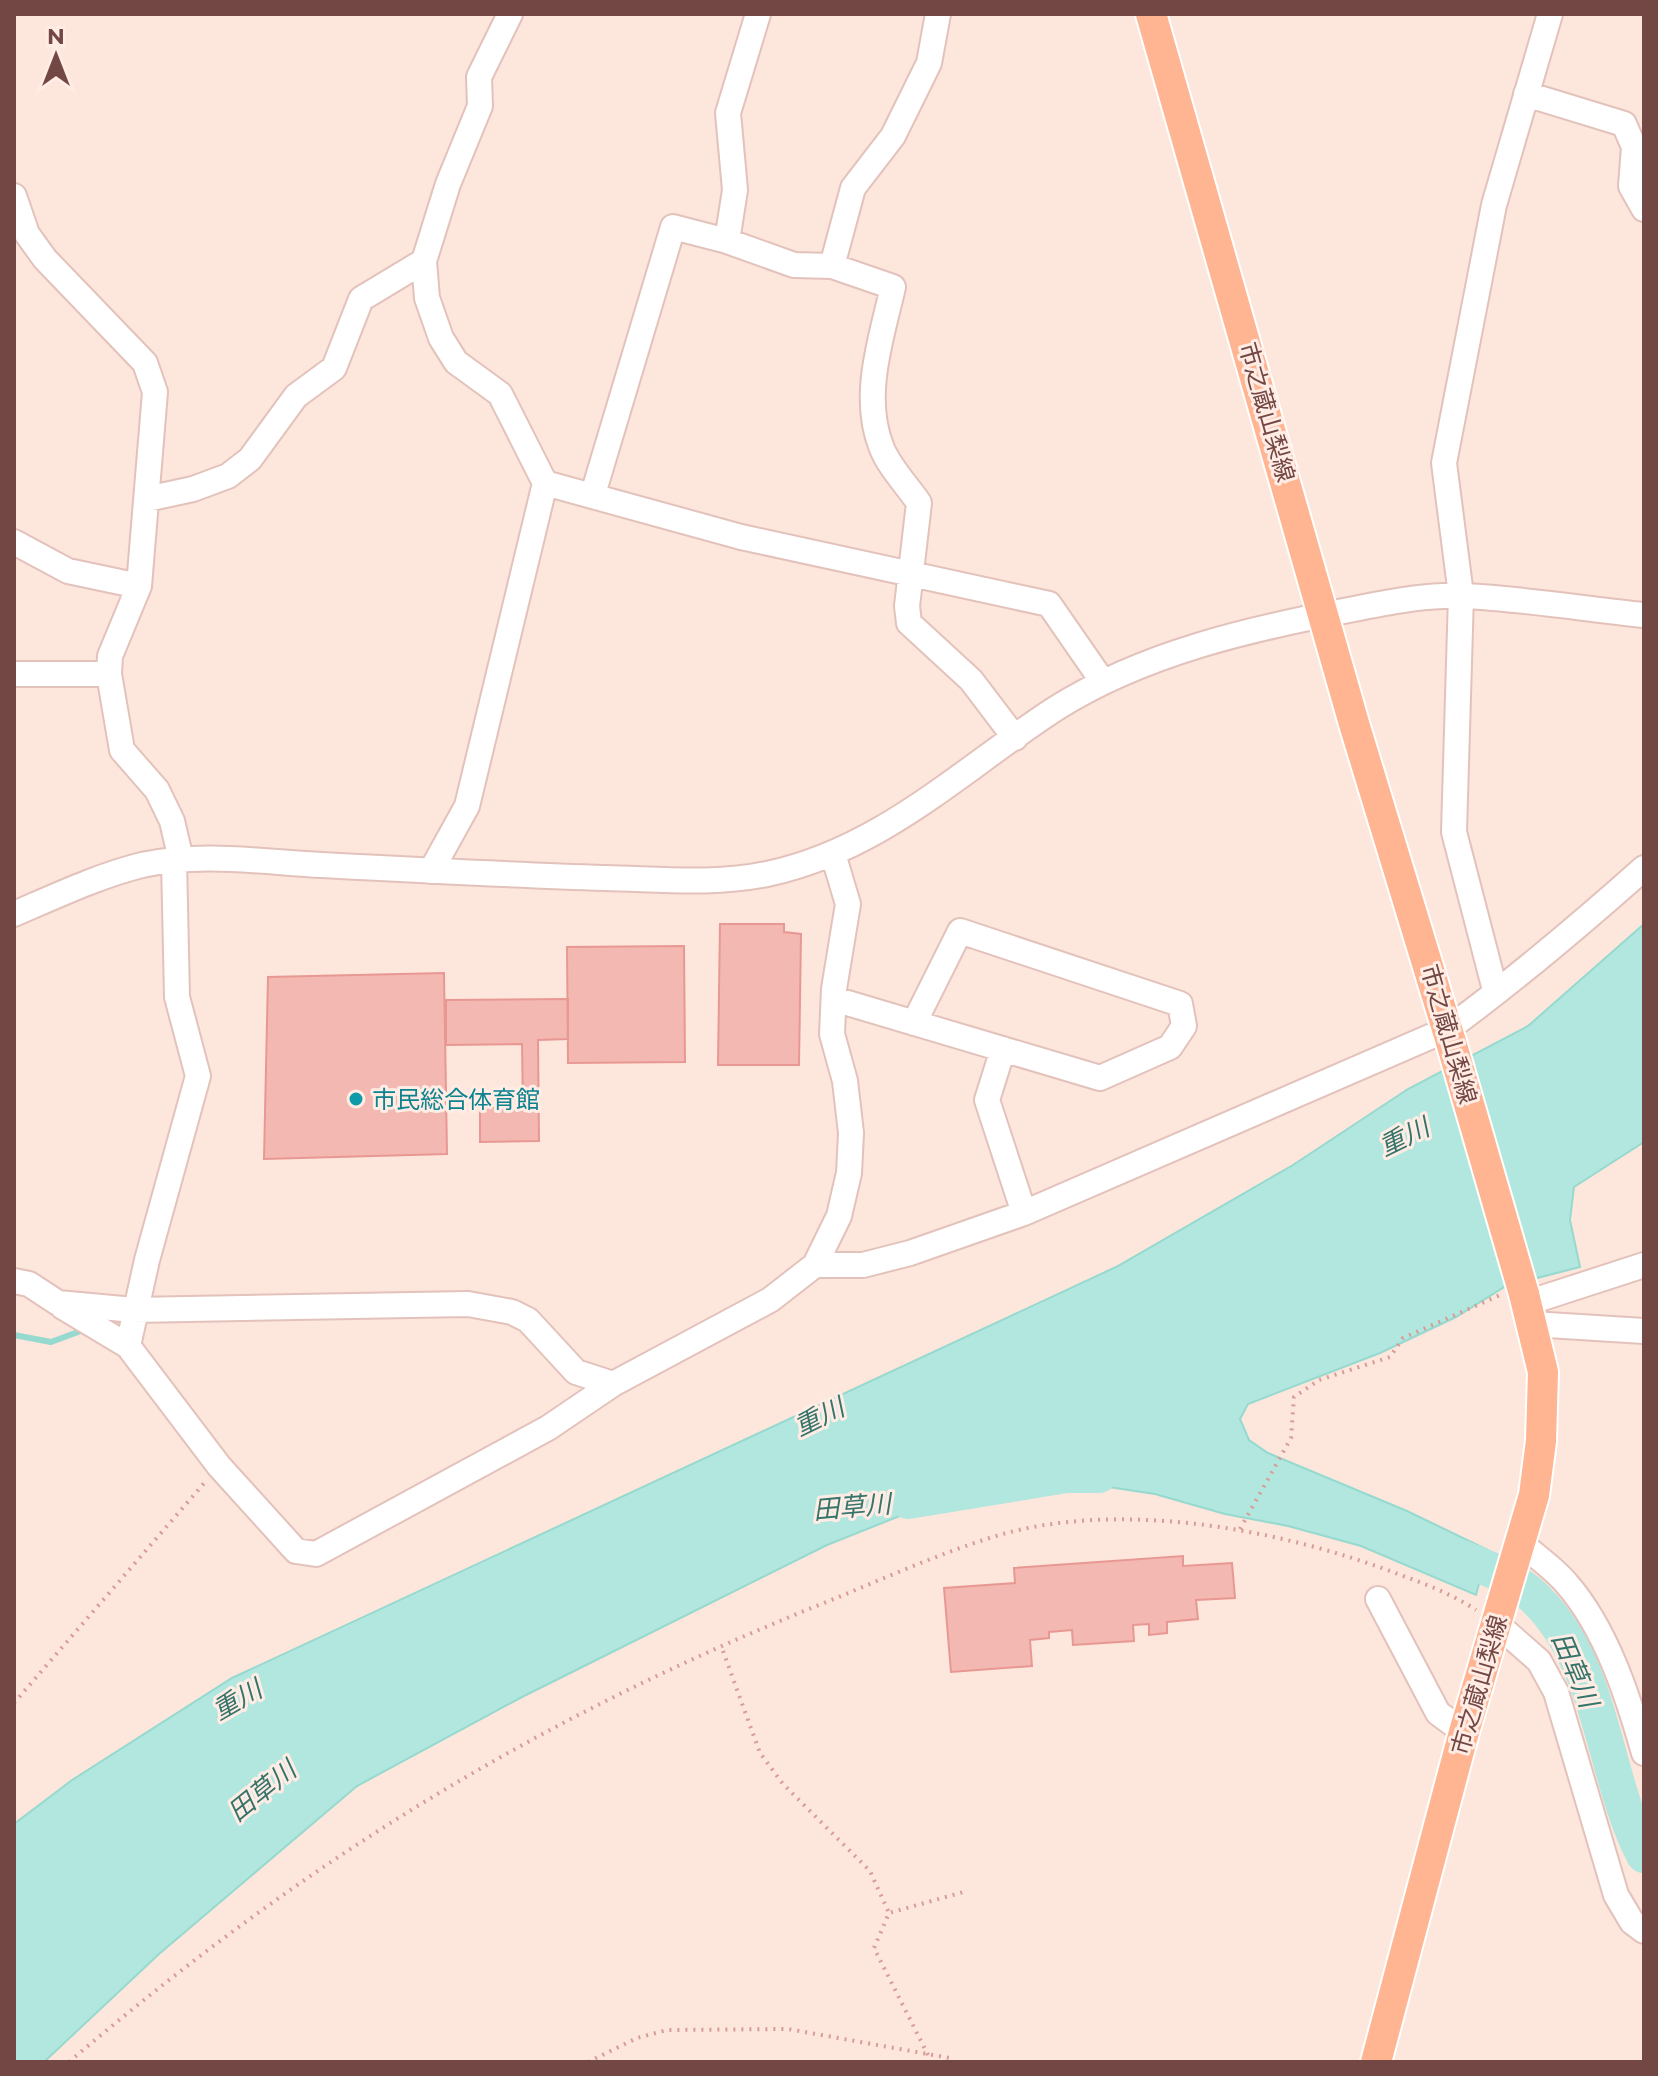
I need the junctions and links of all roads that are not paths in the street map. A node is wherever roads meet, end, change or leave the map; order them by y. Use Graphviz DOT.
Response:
graph roads {
  1 [pos="510,14"];
  2 [pos="758,14"];
  3 [pos="938,14"];
  4 [pos="1151,14"];
  5 [pos="1550,14"];
  6 [pos="1526,94"];
  7 [pos="14,196"];
  8 [pos="1644,209"];
  9 [pos="727,241"];
  10 [pos="424,261"];
  11 [pos="832,266"];
  12 [pos="545,483"];
  13 [pos="593,494"];
  14 [pos="147,499"];
  15 [pos="14,542"];
  16 [pos="912,573"];
  17 [pos="139,586"];
  18 [pos="1461,595"];
  19 [pos="1324,615"];
  20 [pos="1644,615"];
  21 [pos="14,674"];
  22 [pos="109,674"];
  23 [pos="1103,682"];
  24 [pos="1015,738"];
  25 [pos="833,854"];
  26 [pos="174,860"];
  27 [pos="1644,868"];
  28 [pos="431,871"];
  29 [pos="14,914"];
  30 [pos="1495,990"];
  31 [pos="834,999"];
  32 [pos="914,1023"];
  33 [pos="1450,1036"];
  34 [pos="1003,1049"];
  35 [pos="1024,1213"];
  36 [pos="815,1265"];
  37 [pos="1644,1265"];
  38 [pos="14,1281"];
  39 [pos="58,1303"];
  40 [pos="1522,1303"];
  41 [pos="134,1310"];
  42 [pos="1644,1331"];
  43 [pos="128,1346"];
  44 [pos="613,1384"];
  45 [pos="1519,1547"];
  46 [pos="1378,1599"];
  47 [pos="1498,1620"];
  48 [pos="1464,1732"];
  49 [pos="1644,1753"];
  50 [pos="1644,1931"];
  51 [pos="1376,2062"];
  1 -- 10 [label="street"];
  2 -- 9 [label="street"];
  3 -- 11 [label="street"];
  4 -- 19 [label="main road, 市之蔵山梨線"];
  5 -- 6 [label="street"];
  6 -- 8 [label="street"];
  6 -- 18 [label="street"];
  7 -- 14 [label="street"];
  9 -- 11 [label="street"];
  9 -- 13 [label="street"];
  10 -- 12 [label="street"];
  10 -- 14 [label="street"];
  11 -- 16 [label="street"];
  12 -- 13 [label="street"];
  12 -- 28 [label="street"];
  13 -- 16 [label="street"];
  14 -- 17 [label="street"];
  15 -- 17 [label="street"];
  16 -- 23 [label="street"];
  16 -- 24 [label="street"];
  17 -- 22 [label="street"];
  18 -- 19 [label="street"];
  18 -- 20 [label="street"];
  18 -- 30 [label="street"];
  19 -- 23 [label="street"];
  19 -- 33 [label="main road, 市之蔵山梨線"];
  21 -- 22 [label="street"];
  22 -- 26 [label="street"];
  23 -- 24 [label="street"];
  24 -- 25 [label="street"];
  25 -- 28 [label="street"];
  25 -- 31 [label="street"];
  26 -- 28 [label="street"];
  26 -- 29 [label="street"];
  26 -- 41 [label="street"];
  27 -- 30 [label="street"];
  30 -- 33 [label="street"];
  31 -- 32 [label="street"];
  31 -- 36 [label="street"];
  32 -- 34 [label="street"];
  32 -- 34 [label="street"];
  33 -- 35 [label="street"];
  33 -- 40 [label="main road, 市之蔵山梨線, bridge"];
  34 -- 35 [label="street"];
  35 -- 36 [label="street"];
  36 -- 44 [label="street"];
  37 -- 40 [label="street"];
  38 -- 39 [label="street"];
  39 -- 41 [label="street"];
  39 -- 43 [label="street"];
  40 -- 42 [label="street"];
  40 -- 45 [label="main road, 市之蔵山梨線"];
  41 -- 43 [label="street"];
  41 -- 44 [label="street"];
  43 -- 44 [label="street"];
  45 -- 47 [label="main road, 市之蔵山梨線"];
  45 -- 49 [label="street"];
  46 -- 48 [label="street"];
  47 -- 48 [label="main road, 市之蔵山梨線"];
  47 -- 50 [label="street"];
  48 -- 51 [label="main road, 市之蔵山梨線"];
}
